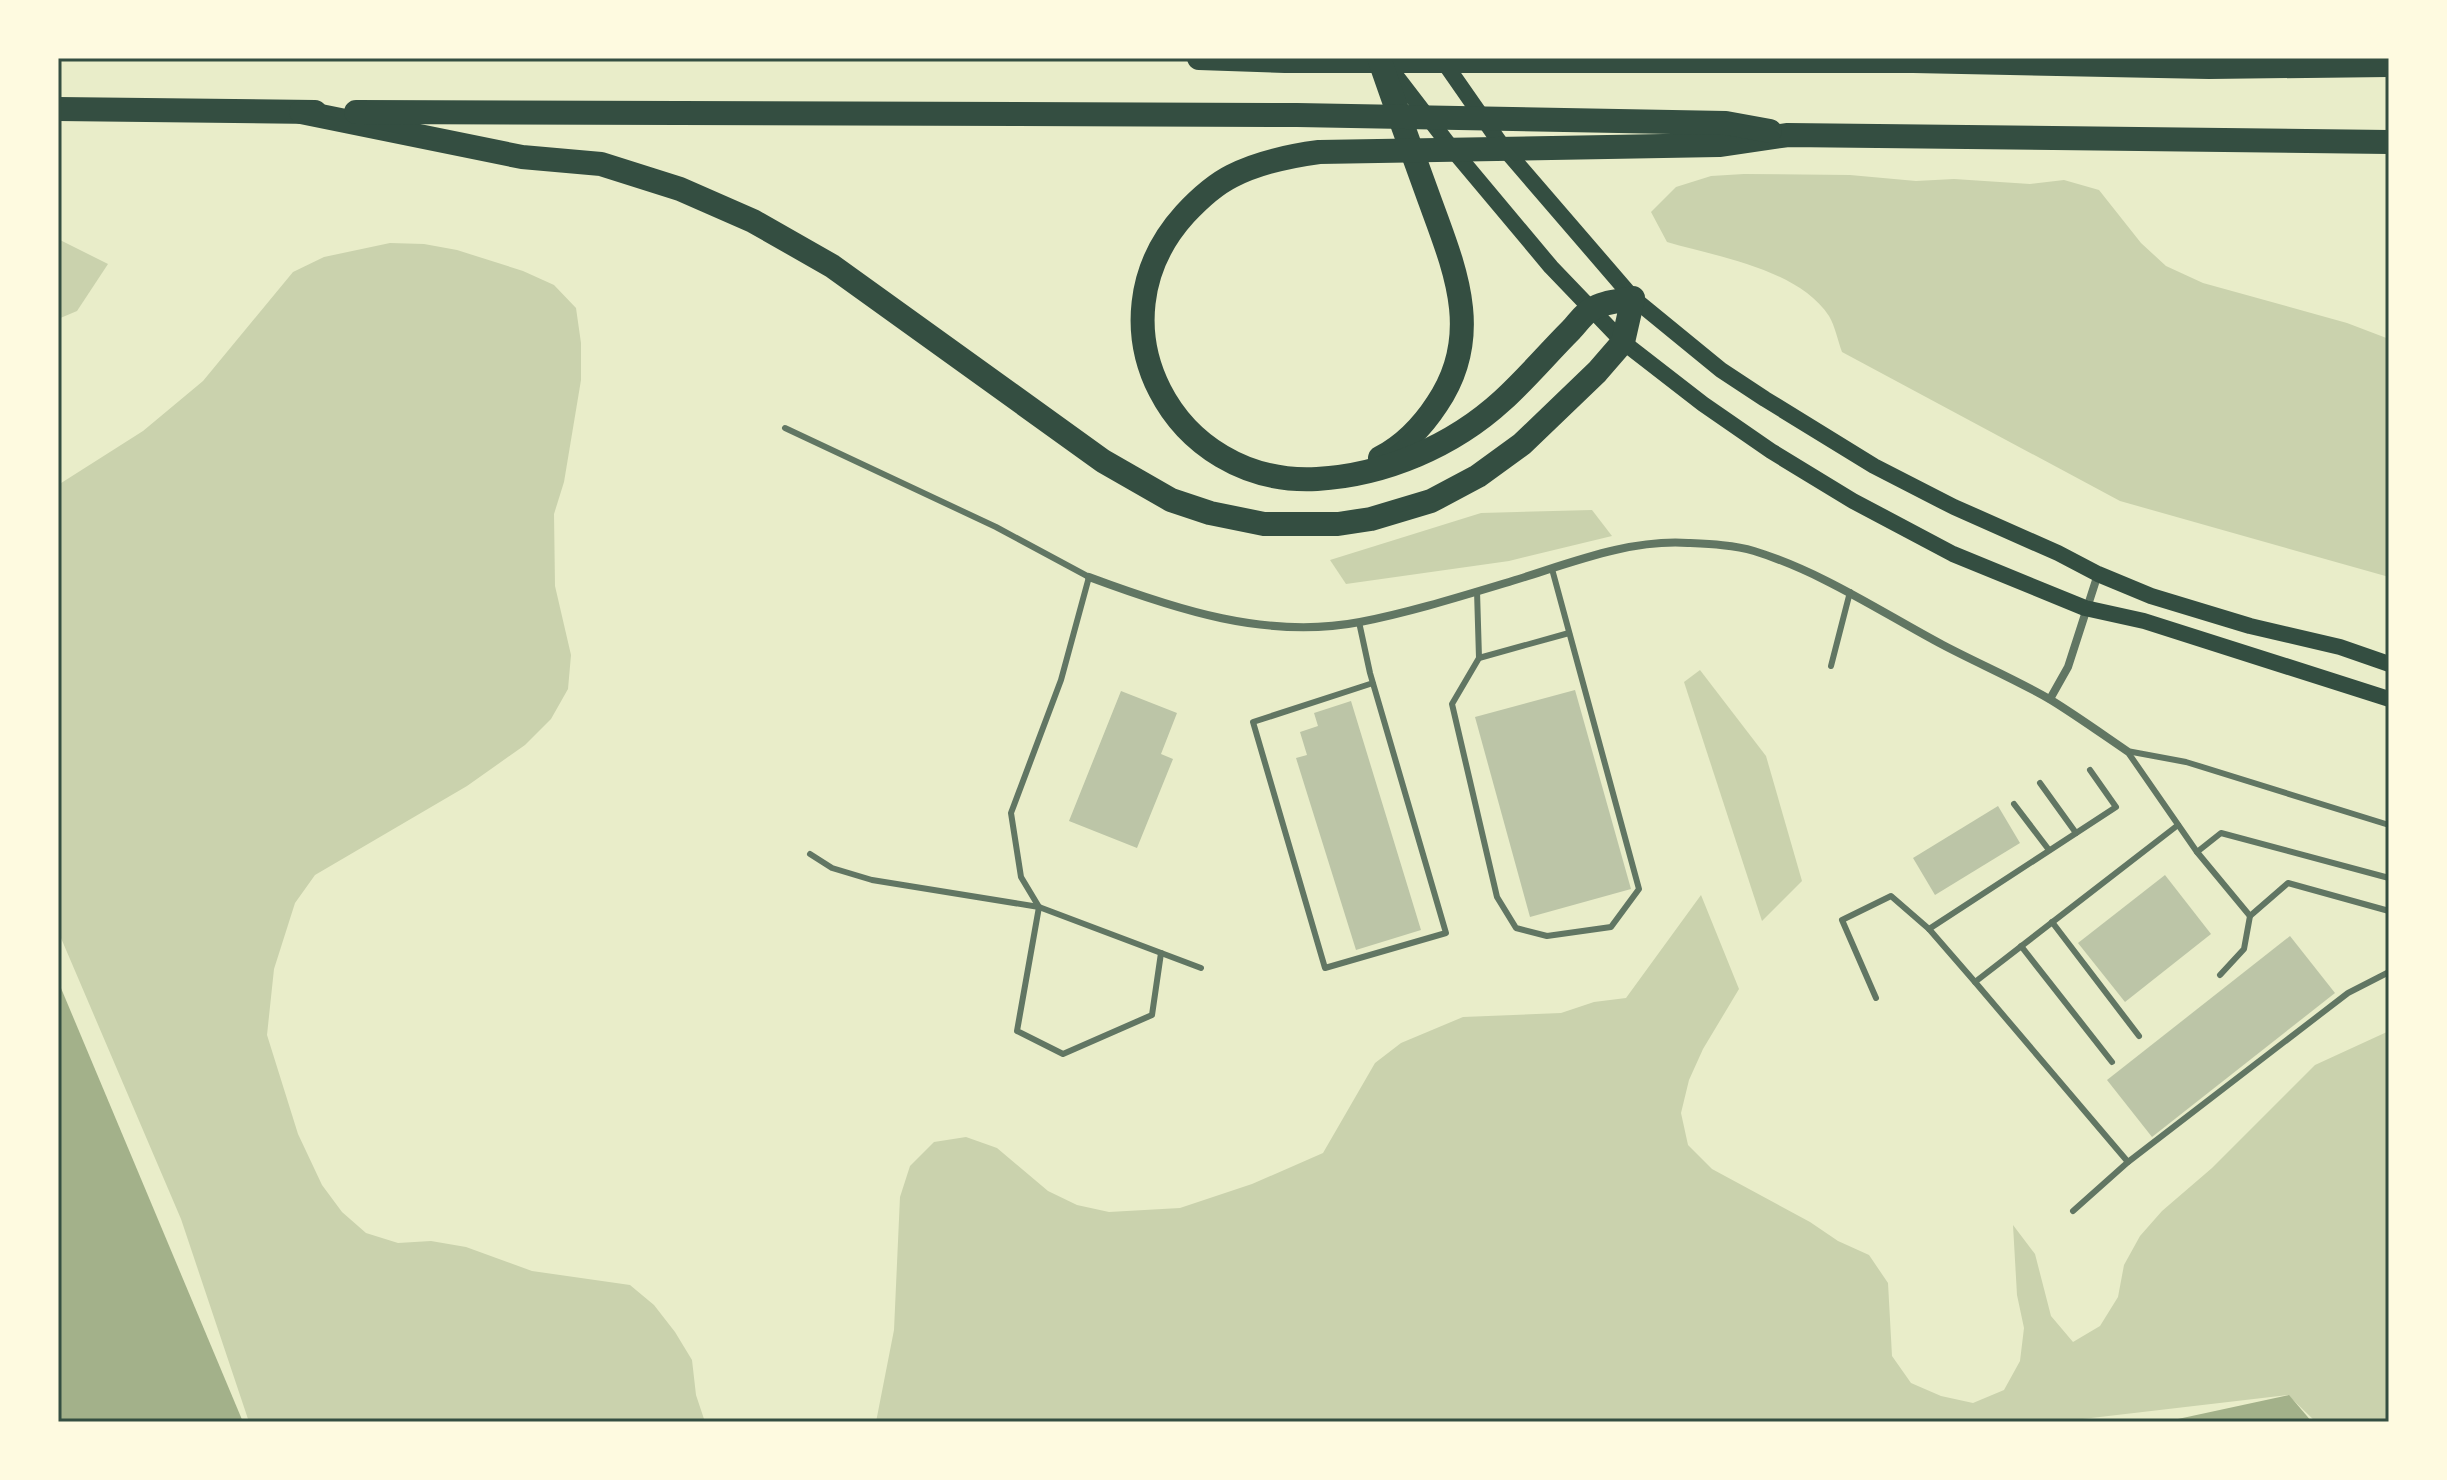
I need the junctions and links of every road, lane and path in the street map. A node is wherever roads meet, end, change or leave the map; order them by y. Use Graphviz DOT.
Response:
graph roads {
  1 [pos="1199,58"];
  2 [pos="1380,58"];
  3 [pos="1441,58"];
  4 [pos="2389,65"];
  5 [pos="58,109"];
  6 [pos="301,112"];
  7 [pos="1788,135"];
  8 [pos="2389,142"];
  9 [pos="1633,298"];
  10 [pos="1592,308"];
  11 [pos="1623,342"];
  12 [pos="785,428"];
  13 [pos="1349,474"];
  14 [pos="1552,569"];
  15 [pos="2098,574"];
  16 [pos="1089,577"];
  17 [pos="1477,591"];
  18 [pos="1850,592"];
  19 [pos="2085,608"];
  20 [pos="1359,622"];
  21 [pos="1569,633"];
  22 [pos="1479,658"];
  23 [pos="2389,664"];
  24 [pos="1831,666"];
  25 [pos="1373,683"];
  26 [pos="2050,699"];
  27 [pos="2389,699"];
  28 [pos="2127,751"];
  29 [pos="2090,770"];
  30 [pos="2040,783"];
  31 [pos="2014,804"];
  32 [pos="2178,825"];
  33 [pos="2389,825"];
  34 [pos="2076,833"];
  35 [pos="2049,850"];
  36 [pos="2197,852"];
  37 [pos="810,854"];
  38 [pos="2389,878"];
  39 [pos="1039,907"];
  40 [pos="2389,911"];
  41 [pos="2250,916"];
  42 [pos="2052,922"];
  43 [pos="1929,929"];
  44 [pos="2021,946"];
  45 [pos="1161,953"];
  46 [pos="1201,968"];
  47 [pos="2389,972"];
  48 [pos="2220,975"];
  49 [pos="1975,982"];
  50 [pos="1876,998"];
  51 [pos="2139,1036"];
  52 [pos="2112,1062"];
  53 [pos="2128,1162"];
  54 [pos="2073,1211"];
  1 -- 4 [label="highway"];
  2 -- 10 [label="main road"];
  2 -- 13 [label="highway"];
  3 -- 9 [label="main road"];
  5 -- 6 [label="highway"];
  6 -- 7 [label="highway"];
  6 -- 11 [label="highway"];
  7 -- 8 [label="highway"];
  7 -- 13 [label="highway"];
  9 -- 10 [label="highway"];
  9 -- 11 [label="highway"];
  9 -- 15 [label="main road"];
  10 -- 11 [label="main road"];
  10 -- 13 [label="highway"];
  11 -- 19 [label="main road"];
  12 -- 16 [label="lane"];
  14 -- 17 [label="street"];
  14 -- 18 [label="street"];
  14 -- 21 [label="lane"];
  15 -- 19 [label="street"];
  15 -- 23 [label="main road"];
  16 -- 20 [label="street"];
  16 -- 39 [label="lane"];
  17 -- 20 [label="street"];
  17 -- 22 [label="lane"];
  18 -- 24 [label="lane"];
  18 -- 26 [label="street"];
  19 -- 26 [label="street"];
  19 -- 27 [label="main road"];
  20 -- 25 [label="lane"];
  21 -- 22 [label="lane"];
  21 -- 22 [label="lane"];
  25 -- 25 [label="lane"];
  26 -- 28 [label="street"];
  28 -- 32 [label="lane"];
  28 -- 33 [label="lane"];
  29 -- 34 [label="lane"];
  30 -- 34 [label="lane"];
  31 -- 35 [label="lane"];
  32 -- 36 [label="lane"];
  32 -- 42 [label="lane"];
  34 -- 35 [label="lane"];
  35 -- 43 [label="lane"];
  36 -- 38 [label="lane"];
  36 -- 41 [label="lane"];
  37 -- 39 [label="lane"];
  39 -- 45 [label="lane"];
  39 -- 45 [label="lane"];
  40 -- 41 [label="lane"];
  41 -- 48 [label="lane"];
  42 -- 44 [label="lane"];
  42 -- 51 [label="lane"];
  43 -- 49 [label="lane"];
  43 -- 50 [label="lane"];
  44 -- 49 [label="lane"];
  44 -- 52 [label="lane"];
  45 -- 46 [label="lane"];
  47 -- 53 [label="lane"];
  49 -- 53 [label="lane"];
  53 -- 54 [label="lane"];
}
